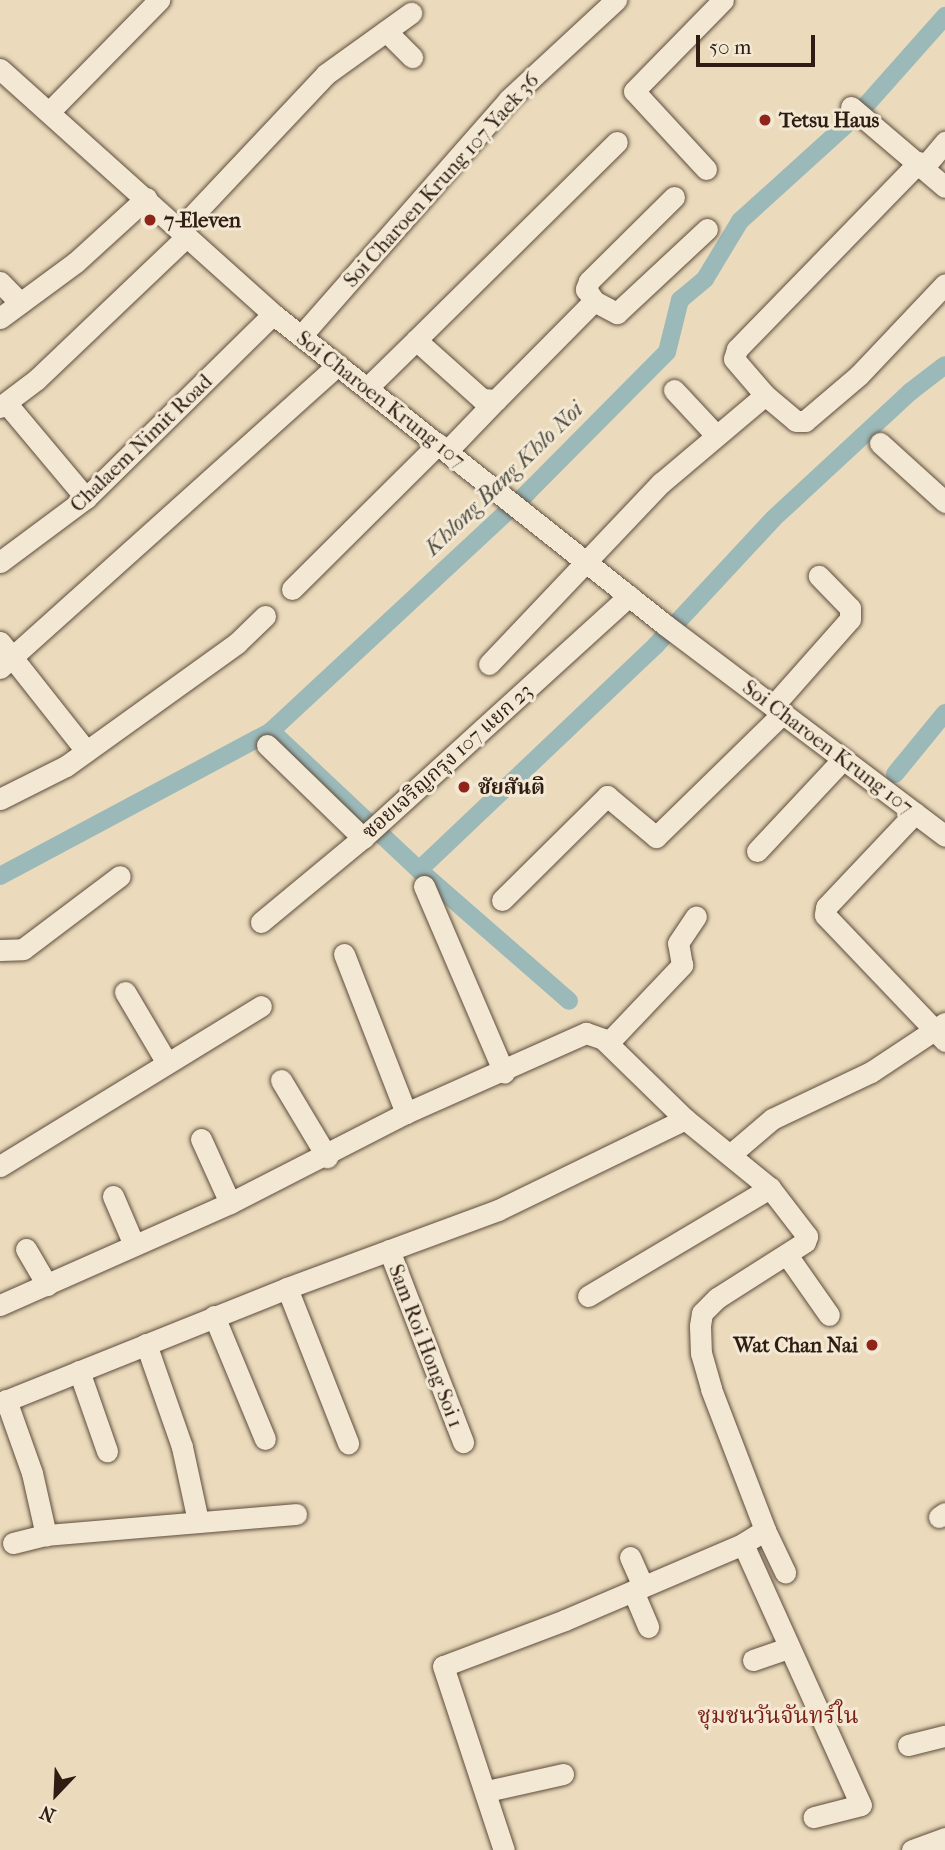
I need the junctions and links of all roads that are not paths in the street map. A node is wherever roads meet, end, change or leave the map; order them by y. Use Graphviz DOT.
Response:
graph roads {
  1 [pos="159,0"];
  2 [pos="616,0"];
  3 [pos="723,0"];
  4 [pos="411,13"];
  5 [pos="386,31"];
  6 [pos="412,57"];
  7 [pos="0,69"];
  8 [pos="50,111"];
  9 [pos="859,115"];
  10 [pos="617,142"];
  11 [pos="945,142"];
  12 [pos="921,165"];
  13 [pos="706,169"];
  14 [pos="945,187"];
  15 [pos="674,197"];
  16 [pos="146,198"];
  17 [pos="707,229"];
  18 [pos="184,232"];
  19 [pos="0,282"];
  20 [pos="945,284"];
  21 [pos="594,301"];
  22 [pos="20,303"];
  23 [pos="273,314"];
  24 [pos="0,318"];
  25 [pos="301,336"];
  26 [pos="416,340"];
  27 [pos="338,365"];
  28 [pos="367,388"];
  29 [pos="674,390"];
  30 [pos="765,395"];
  31 [pos="496,400"];
  32 [pos="3,405"];
  33 [pos="715,434"];
  34 [pos="880,443"];
  35 [pos="442,448"];
  36 [pos="86,498"];
  37 [pos="945,502"];
  38 [pos="0,562"];
  39 [pos="589,564"];
  40 [pos="819,576"];
  41 [pos="292,589"];
  42 [pos="629,596"];
  43 [pos="264,615"];
  44 [pos="0,642"];
  45 [pos="6,664"];
  46 [pos="489,664"];
  47 [pos="778,710"];
  48 [pos="267,745"];
  49 [pos="86,751"];
  50 [pos="843,759"];
  51 [pos="0,799"];
  52 [pos="915,813"];
  53 [pos="368,833"];
  54 [pos="944,833"];
  55 [pos="757,851"];
  56 [pos="120,876"];
  57 [pos="424,886"];
  58 [pos="502,900"];
  59 [pos="696,916"];
  60 [pos="261,922"];
  61 [pos="0,950"];
  62 [pos="344,954"];
  63 [pos="125,992"];
  64 [pos="261,1006"];
  65 [pos="942,1032"];
  66 [pos="608,1043"];
  67 [pos="167,1063"];
  68 [pos="504,1073"];
  69 [pos="281,1080"];
  70 [pos="406,1113"];
  71 [pos="685,1119"];
  72 [pos="201,1139"];
  73 [pos="731,1154"];
  74 [pos="327,1157"];
  75 [pos="0,1166"];
  76 [pos="770,1188"];
  77 [pos="113,1196"];
  78 [pos="230,1203"];
  79 [pos="134,1245"];
  80 [pos="26,1249"];
  81 [pos="389,1250"];
  82 [pos="787,1255"];
  83 [pos="47,1285"];
  84 [pos="287,1288"];
  85 [pos="588,1296"];
  86 [pos="0,1305"];
  87 [pos="829,1315"];
  88 [pos="215,1316"];
  89 [pos="146,1344"];
  90 [pos="79,1371"];
  91 [pos="3,1402"];
  92 [pos="265,1439"];
  93 [pos="463,1442"];
  94 [pos="348,1443"];
  95 [pos="107,1451"];
  96 [pos="296,1514"];
  97 [pos="198,1521"];
  98 [pos="765,1530"];
  99 [pos="46,1535"];
  100 [pos="13,1543"];
  101 [pos="743,1544"];
  102 [pos="630,1557"];
  103 [pos="785,1572"];
  104 [pos="638,1589"];
  105 [pos="648,1627"];
  106 [pos="788,1648"];
  107 [pos="753,1660"];
  108 [pos="945,1736"];
  109 [pos="908,1745"];
  110 [pos="563,1774"];
  111 [pos="487,1791"];
  112 [pos="814,1817"];
  113 [pos="945,1838"];
  114 [pos="503,1850"];
  115 [pos="912,1850"];
  1 -- 8 [label="street"];
  2 -- 25 [label="street, Soi Charoen Krung 107 Yaek 36"];
  3 -- 13 [label="street"];
  4 -- 5 [label="street"];
  5 -- 6 [label="street"];
  5 -- 18 [label="street"];
  7 -- 8 [label="street, Soi Charoen Krung 107"];
  8 -- 16 [label="street, Soi Charoen Krung 107"];
  9 -- 12 [label="street"];
  10 -- 26 [label="street"];
  11 -- 12 [label="street"];
  12 -- 14 [label="street"];
  12 -- 30 [label="street"];
  15 -- 21 [label="street"];
  16 -- 18 [label="street, Soi Charoen Krung 107"];
  16 -- 22 [label="street"];
  17 -- 21 [label="street"];
  18 -- 23 [label="street, Soi Charoen Krung 107"];
  18 -- 32 [label="street"];
  19 -- 22 [label="street"];
  20 -- 30 [label="street"];
  21 -- 31 [label="street"];
  22 -- 24 [label="street"];
  23 -- 25 [label="street, Soi Charoen Krung 107"];
  23 -- 36 [label="street, Chalaem Nimit Road"];
  25 -- 27 [label="street, Soi Charoen Krung 107"];
  26 -- 28 [label="street"];
  26 -- 31 [label="street"];
  27 -- 28 [label="street, Soi Charoen Krung 107"];
  27 -- 45 [label="street"];
  28 -- 35 [label="street, Soi Charoen Krung 107"];
  29 -- 33 [label="street"];
  30 -- 33 [label="street"];
  31 -- 35 [label="street"];
  32 -- 36 [label="street"];
  33 -- 39 [label="street"];
  34 -- 37 [label="street"];
  35 -- 39 [label="street, Soi Charoen Krung 107"];
  35 -- 41 [label="street"];
  36 -- 38 [label="street, Chalaem Nimit Road"];
  39 -- 42 [label="street, Soi Charoen Krung 107"];
  39 -- 46 [label="street"];
  40 -- 47 [label="street"];
  42 -- 47 [label="street, Soi Charoen Krung 107"];
  42 -- 53 [label="street, ซอยเจริญกรุง 107 แยก 23"];
  43 -- 49 [label="street"];
  44 -- 45 [label="street"];
  45 -- 49 [label="street"];
  47 -- 50 [label="street, Soi Charoen Krung 107"];
  47 -- 58 [label="street"];
  48 -- 53 [label="street"];
  49 -- 51 [label="street"];
  50 -- 52 [label="street, Soi Charoen Krung 107"];
  50 -- 55 [label="street"];
  52 -- 54 [label="street, Soi Charoen Krung 107"];
  52 -- 65 [label="street"];
  53 -- 60 [label="street, ซอยเจริญกรุง 107 แยก 23"];
  56 -- 61 [label="street"];
  57 -- 68 [label="street"];
  59 -- 66 [label="street"];
  62 -- 70 [label="street"];
  63 -- 67 [label="street"];
  64 -- 67 [label="street"];
  65 -- 73 [label="street"];
  66 -- 68 [label="street"];
  66 -- 71 [label="street"];
  67 -- 75 [label="street"];
  68 -- 70 [label="street"];
  69 -- 74 [label="street"];
  70 -- 74 [label="street"];
  71 -- 73 [label="street"];
  71 -- 81 [label="street"];
  72 -- 78 [label="street"];
  73 -- 76 [label="street"];
  74 -- 78 [label="street"];
  76 -- 82 [label="street"];
  76 -- 85 [label="street"];
  77 -- 79 [label="street"];
  78 -- 79 [label="street"];
  79 -- 83 [label="street"];
  80 -- 83 [label="street"];
  81 -- 84 [label="street"];
  81 -- 93 [label="street, Sam Roi Hong Soi 1"];
  82 -- 87 [label="street"];
  82 -- 98 [label="street"];
  83 -- 86 [label="street"];
  84 -- 88 [label="street"];
  84 -- 94 [label="street"];
  88 -- 89 [label="street"];
  88 -- 92 [label="street"];
  89 -- 90 [label="street"];
  89 -- 97 [label="street"];
  90 -- 91 [label="street"];
  90 -- 95 [label="street"];
  91 -- 99 [label="street"];
  96 -- 97 [label="street"];
  97 -- 99 [label="street"];
  98 -- 101 [label="street"];
  98 -- 103 [label="street"];
  99 -- 100 [label="street"];
  101 -- 104 [label="street"];
  101 -- 106 [label="street"];
  102 -- 104 [label="street"];
  104 -- 105 [label="street"];
  104 -- 111 [label="street"];
  106 -- 107 [label="street"];
  106 -- 112 [label="street"];
  108 -- 109 [label="street"];
  110 -- 111 [label="street"];
  111 -- 114 [label="street"];
  113 -- 115 [label="street"];
}
